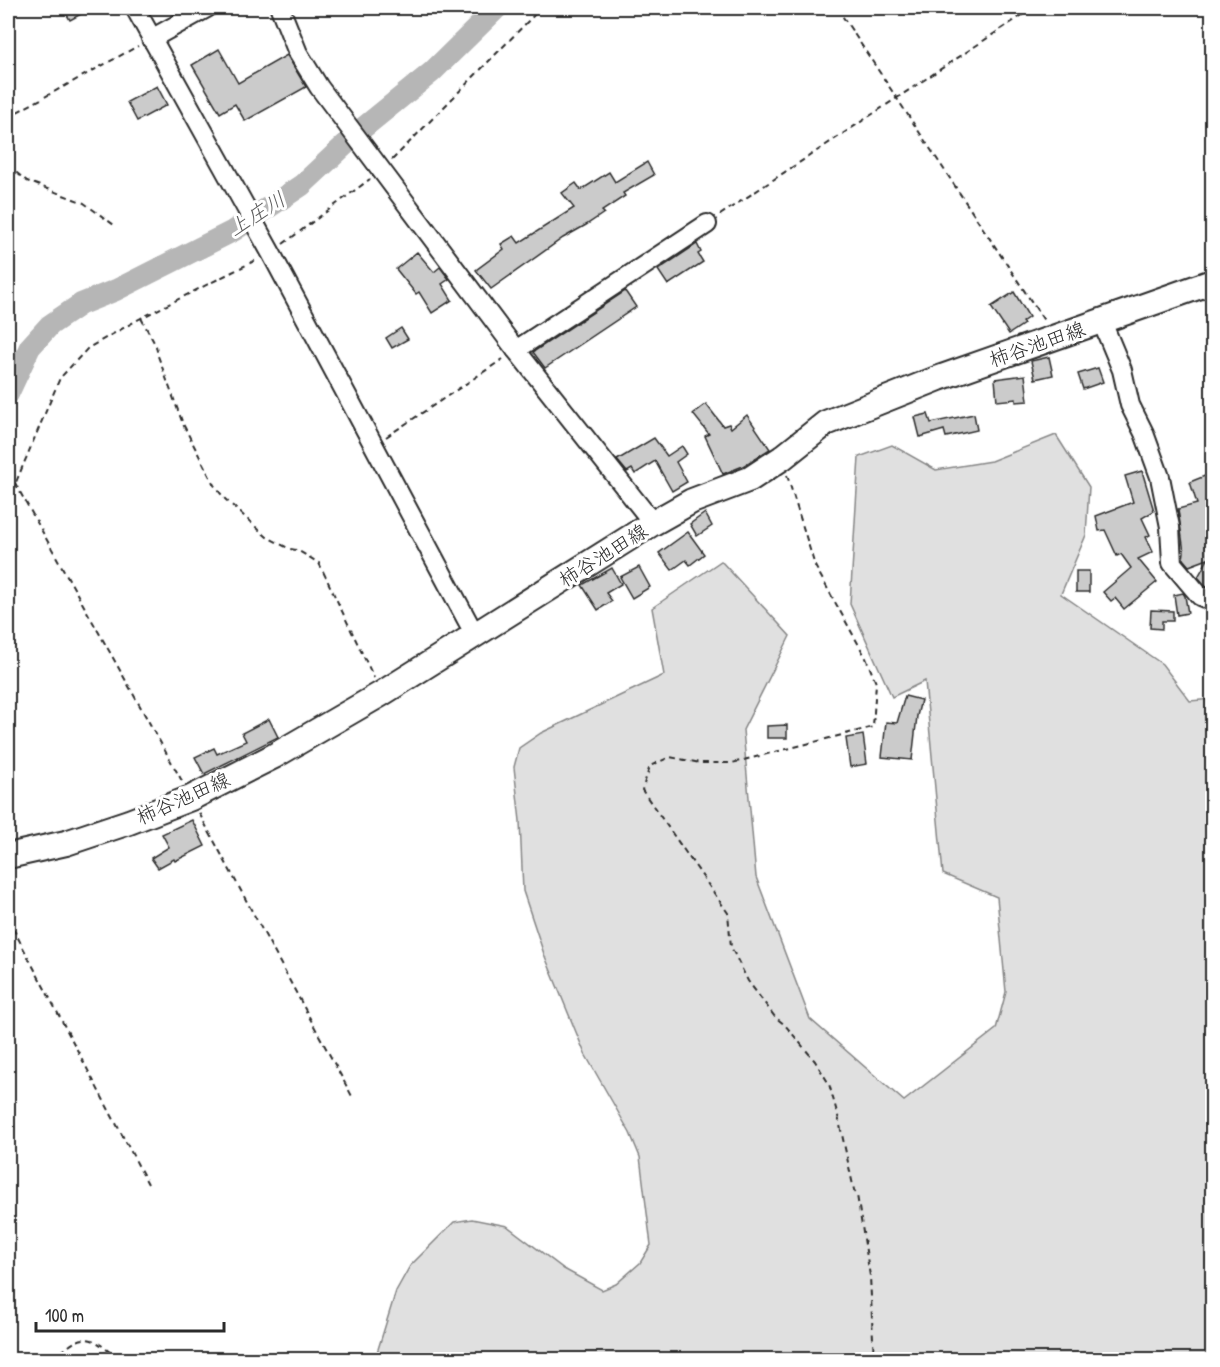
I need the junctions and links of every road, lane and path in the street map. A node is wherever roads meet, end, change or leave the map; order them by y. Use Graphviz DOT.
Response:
graph roads {
  1 [pos="135,8"];
  2 [pos="207,8"];
  3 [pos="280,8"];
  4 [pos="542,8"];
  5 [pos="837,8"];
  6 [pos="1033,8"];
  7 [pos="151,39"];
  8 [pos="898,98"];
  9 [pos="8,117"];
  10 [pos="8,166"];
  11 [pos="380,172"];
  12 [pos="707,224"];
  13 [pos="114,225"];
  14 [pos="271,253"];
  15 [pos="1212,282"];
  16 [pos="141,318"];
  17 [pos="1102,322"];
  18 [pos="1055,337"];
  19 [pos="516,350"];
  20 [pos="373,446"];
  21 [pos="782,458"];
  22 [pos="15,483"];
  23 [pos="8,501"];
  24 [pos="653,524"];
  25 [pos="1212,601"];
  26 [pos="475,635"];
  27 [pos="381,694"];
  28 [pos="191,798"];
  29 [pos="8,856"];
  30 [pos="8,918"];
  31 [pos="353,1098"];
  32 [pos="148,1184"];
  33 [pos="53,1359"];
  34 [pos="118,1359"];
  35 [pos="874,1359"];
  1 -- 7 [label="street"];
  2 -- 7 [label="street"];
  3 -- 11 [label="street"];
  4 -- 11 [label="path"];
  5 -- 8 [label="path"];
  6 -- 8 [label="path"];
  7 -- 9 [label="path"];
  7 -- 14 [label="street"];
  8 -- 12 [label="path"];
  8 -- 18 [label="path"];
  10 -- 13 [label="path"];
  11 -- 14 [label="path"];
  11 -- 19 [label="street"];
  12 -- 19 [label="street"];
  14 -- 16 [label="path"];
  14 -- 20 [label="street"];
  15 -- 17 [label="main road, 柿谷池田線"];
  16 -- 22 [label="path"];
  16 -- 27 [label="path"];
  17 -- 18 [label="main road, 柿谷池田線"];
  17 -- 25 [label="street"];
  18 -- 21 [label="main road, 柿谷池田線"];
  19 -- 20 [label="path"];
  19 -- 24 [label="street"];
  20 -- 26 [label="street"];
  21 -- 24 [label="main road, 柿谷池田線"];
  21 -- 35 [label="path"];
  22 -- 23 [label="path"];
  22 -- 28 [label="path"];
  24 -- 26 [label="main road, 柿谷池田線"];
  26 -- 27 [label="main road, 柿谷池田線"];
  27 -- 28 [label="main road, 柿谷池田線"];
  28 -- 29 [label="main road, 柿谷池田線"];
  28 -- 31 [label="path"];
  30 -- 32 [label="path"];
  33 -- 34 [label="path"];
}
